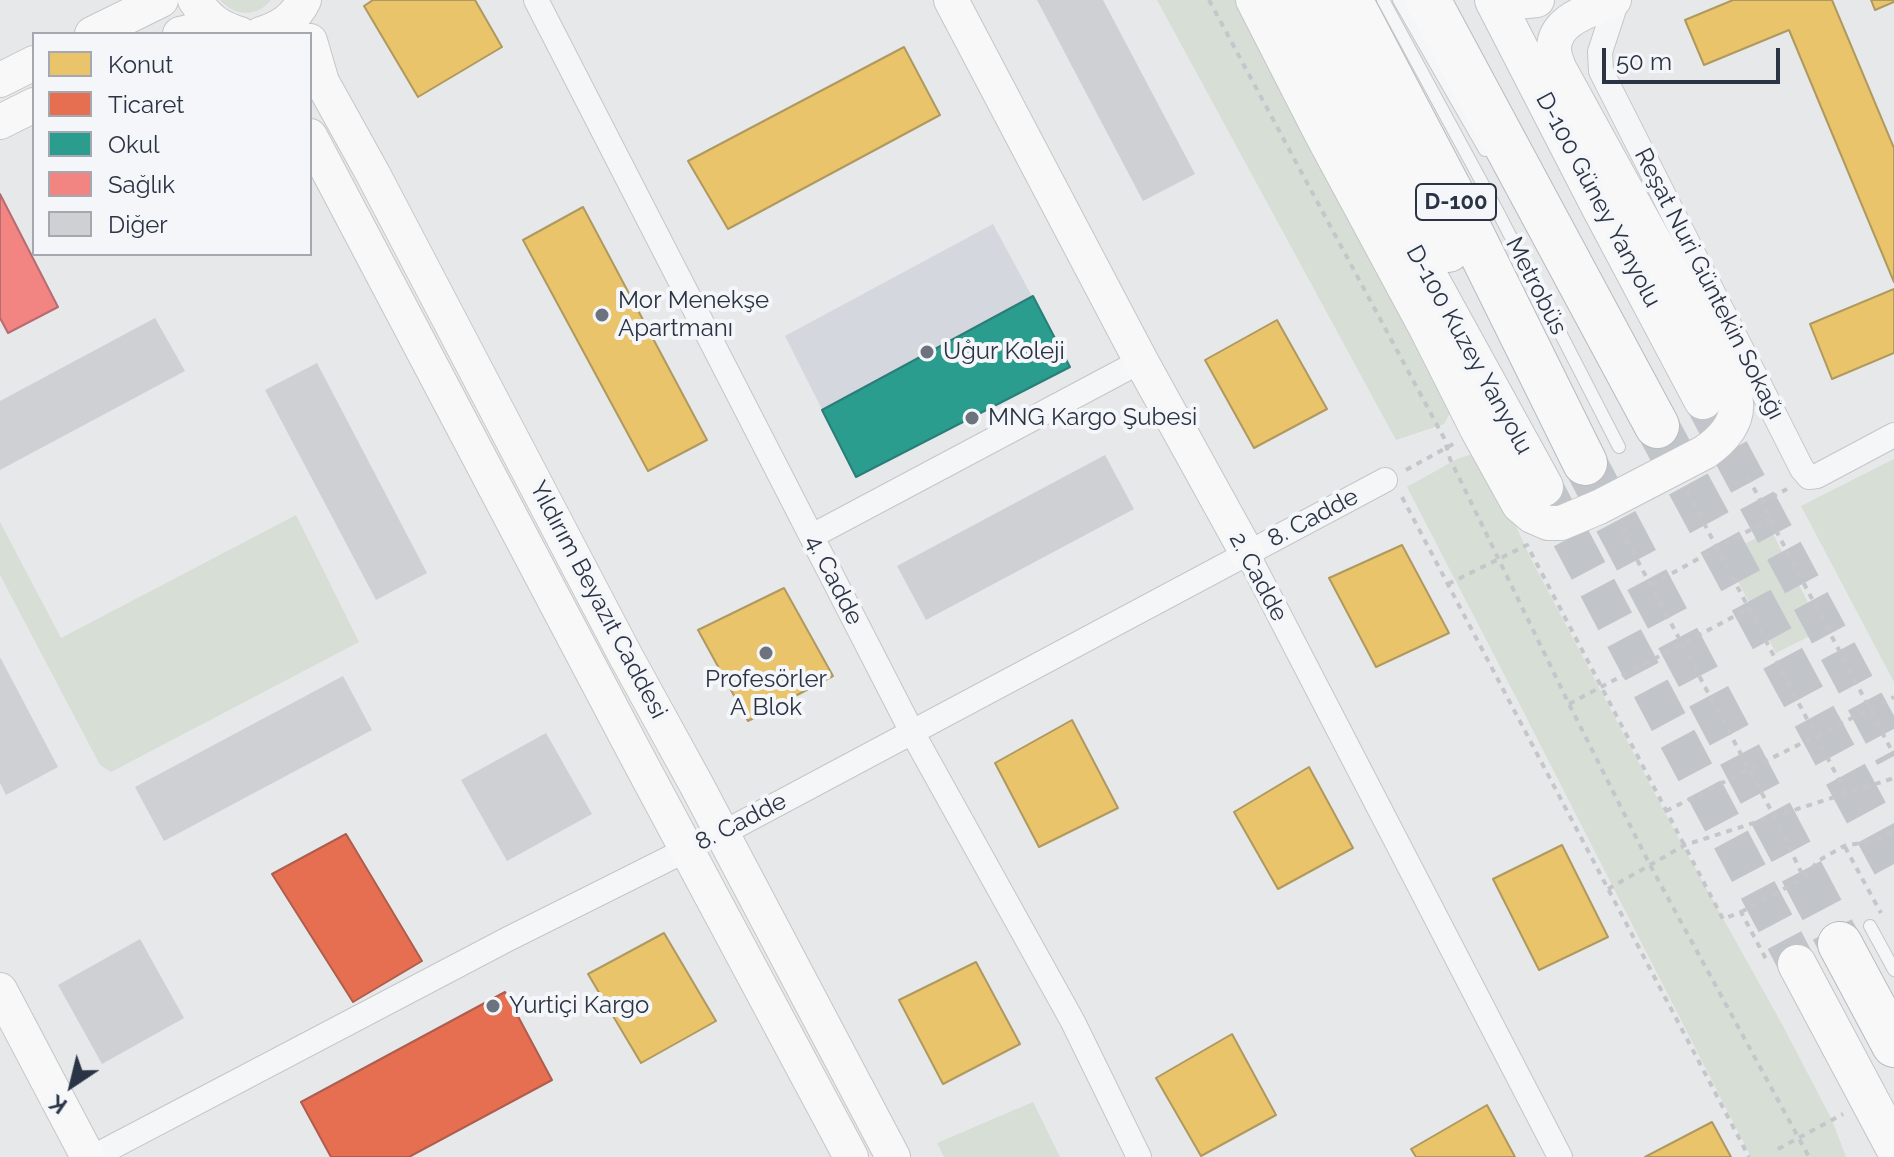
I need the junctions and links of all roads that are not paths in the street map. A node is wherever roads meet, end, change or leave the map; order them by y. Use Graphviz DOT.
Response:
graph roads {
  1 [pos="161,0"];
  2 [pos="195,0"];
  3 [pos="305,0"];
  4 [pos="536,0"];
  5 [pos="951,0"];
  6 [pos="1253,0"];
  7 [pos="1283,0"];
  8 [pos="1308,0"];
  9 [pos="1350,0"];
  10 [pos="1383,0"];
  11 [pos="1399,0"];
  12 [pos="1428,0"];
  13 [pos="1462,0"];
  14 [pos="1494,0"];
  15 [pos="1514,0"];
  16 [pos="1537,0"];
  17 [pos="1609,3"];
  18 [pos="232,31"];
  19 [pos="96,32"];
  20 [pos="188,32"];
  21 [pos="268,32"];
  22 [pos="308,32"];
  23 [pos="312,48"];
  24 [pos="32,64"];
  25 [pos="0,80"];
  26 [pos="32,106"];
  27 [pos="0,122"];
  28 [pos="312,140"];
  29 [pos="1493,165"];
  30 [pos="1565,254"];
  31 [pos="1141,361"];
  32 [pos="1611,368"];
  33 [pos="1703,400"];
  34 [pos="1556,406"];
  35 [pos="1652,429"];
  36 [pos="1894,435"];
  37 [pos="1602,455"];
  38 [pos="1388,478"];
  39 [pos="1544,487"];
  40 [pos="812,536"];
  41 [pos="1247,553"];
  42 [pos="912,732"];
  43 [pos="723,833"];
  44 [pos="686,850"];
  45 [pos="1855,935"];
  46 [pos="1797,964"];
  47 [pos="1894,970"];
  48 [pos="0,990"];
  49 [pos="1894,1045"];
  50 [pos="1894,1146"];
  51 [pos="91,1157"];
  52 [pos="851,1157"];
  53 [pos="893,1157"];
  54 [pos="1139,1157"];
  55 [pos="1560,1157"];
  1 -- 19 [label="main road"];
  2 -- 18 [label="main road"];
  3 -- 21 [label="main road"];
  3 -- 22 [label="main road"];
  4 -- 40 [label="street, 4. Cadde"];
  5 -- 31 [label="main road, 2. Cadde"];
  6 -- 17 [label="main road"];
  7 -- 39 [label="main road, D-100 Kuzey Yanyolu"];
  8 -- 34 [label="highway"];
  9 -- 34 [label="highway, D-100"];
  10 -- 37 [label="lane, Metrobüs"];
  11 -- 29 [label="lane"];
  12 -- 30 [label="highway, D-100"];
  13 -- 30 [label="highway"];
  14 -- 33 [label="main road, D-100 Güney Yanyolu"];
  15 -- 16 [label="main road"];
  17 -- 36 [label="street, Reşat Nuri Güntekin Sokağı"];
  18 -- 20 [label="main road"];
  23 -- 43 [label="main road, Yıldırım Beyazıt Caddesi"];
  24 -- 25 [label="main road"];
  26 -- 27 [label="main road"];
  28 -- 44 [label="main road, Yıldırım Beyazıt Caddesi"];
  30 -- 35 [label="highway, D-100"];
  31 -- 40 [label="street"];
  31 -- 41 [label="main road, 2. Cadde"];
  32 -- 35 [label="lane"];
  34 -- 37 [label="highway, D-100"];
  38 -- 41 [label="street, 8. Cadde"];
  40 -- 42 [label="street, 4. Cadde"];
  41 -- 42 [label="street, 8. Cadde"];
  41 -- 55 [label="street, 2. Cadde"];
  42 -- 43 [label="street, 8. Cadde"];
  42 -- 54 [label="street, 4. Cadde"];
  43 -- 44 [label="main road, 8. Cadde"];
  43 -- 53 [label="main road, Yıldırım Beyazıt Caddesi"];
  44 -- 51 [label="street, 8. Cadde"];
  44 -- 52 [label="main road, Yıldırım Beyazıt Caddesi"];
  45 -- 47 [label="lane"];
  45 -- 49 [label="highway"];
  46 -- 50 [label="main road"];
  48 -- 51 [label="main road"];
}
